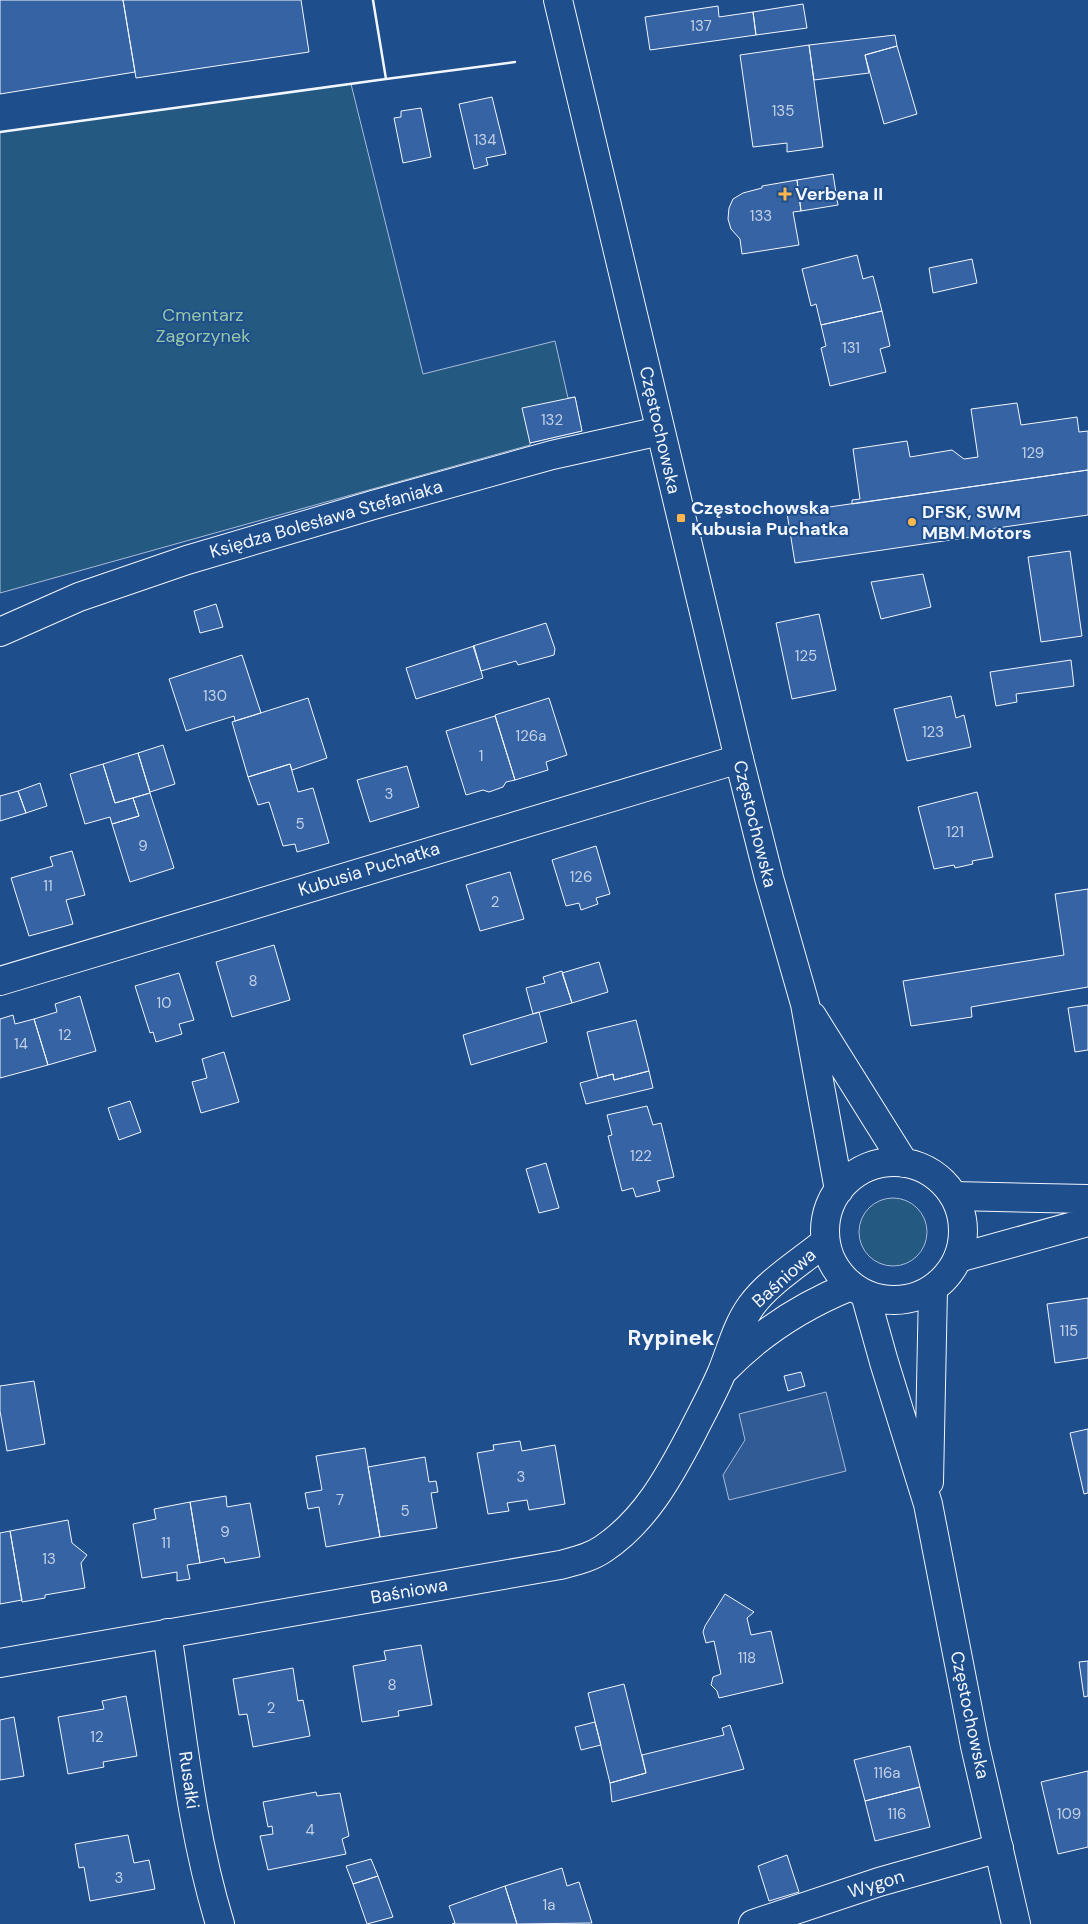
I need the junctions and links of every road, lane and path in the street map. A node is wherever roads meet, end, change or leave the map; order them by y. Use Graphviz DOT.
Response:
graph roads {
  1 [pos="558,0"];
  2 [pos="660,431"];
  3 [pos="0,632"];
  4 [pos="739,758"];
  5 [pos="0,981"];
  6 [pos="805,1004"];
  7 [pos="904,1163"];
  8 [pos="839,1190"];
  9 [pos="954,1196"];
  10 [pos="1088,1200"];
  11 [pos="1088,1222"];
  12 [pos="825,1242"];
  13 [pos="958,1258"];
  14 [pos="933,1288"];
  15 [pos="858,1290"];
  16 [pos="722,1372"];
  17 [pos="928,1504"];
  18 [pos="167,1633"];
  19 [pos="0,1663"];
  20 [pos="999,1848"];
  21 [pos="220,1924"];
  22 [pos="753,1924"];
  23 [pos="1016,1924"];
  1 -- 2 [label="street, Częstochowska"];
  2 -- 3 [label="street, Księdza Bolesława Stefaniaka"];
  2 -- 4 [label="street, Częstochowska"];
  4 -- 5 [label="street, Kubusia Puchatka"];
  4 -- 6 [label="street, Częstochowska"];
  6 -- 7 [label="street, Częstochowska"];
  6 -- 8 [label="street, Częstochowska"];
  7 -- 8 [label="street"];
  7 -- 9 [label="street"];
  8 -- 12 [label="street"];
  9 -- 10 [label="street"];
  9 -- 13 [label="street"];
  11 -- 13 [label="street"];
  12 -- 15 [label="street"];
  12 -- 16 [label="street, Baśniowa"];
  13 -- 14 [label="street"];
  14 -- 15 [label="street"];
  14 -- 17 [label="street, Częstochowska"];
  15 -- 16 [label="street, Baśniowa"];
  15 -- 17 [label="street, Częstochowska"];
  16 -- 18 [label="street, Baśniowa"];
  17 -- 20 [label="street, Częstochowska"];
  18 -- 19 [label="street, Baśniowa"];
  18 -- 21 [label="street, Rusałki"];
  20 -- 22 [label="street, Wygon"];
  20 -- 23 [label="street, Częstochowska"];
}
